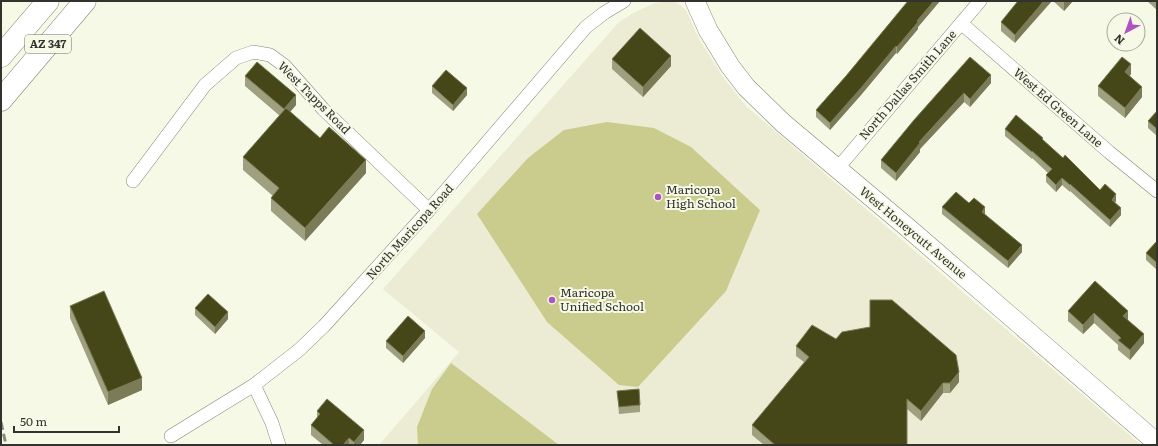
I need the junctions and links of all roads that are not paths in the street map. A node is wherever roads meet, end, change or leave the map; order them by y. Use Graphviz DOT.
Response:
graph roads {
  1 [pos="48,1"];
  2 [pos="85,1"];
  3 [pos="624,1"];
  4 [pos="695,1"];
  5 [pos="980,1"];
  6 [pos="961,23"];
  7 [pos="2,54"];
  8 [pos="6,94"];
  9 [pos="837,169"];
  10 [pos="133,181"];
  11 [pos="1157,191"];
  12 [pos="429,210"];
  13 [pos="254,385"];
  14 [pos="171,436"];
  15 [pos="1157,443"];
  16 [pos="279,445"];
  1 -- 7 [label="highway, AZ 347"];
  2 -- 8 [label="highway, AZ 347"];
  3 -- 12 [label="street, North Maricopa Road"];
  4 -- 9 [label="street, West Honeycutt Avenue"];
  5 -- 6 [label="street, North Dallas Smith Lane"];
  6 -- 9 [label="street, North Dallas Smith Lane"];
  6 -- 11 [label="street, West Ed Green Lane"];
  9 -- 15 [label="street, West Honeycutt Avenue"];
  10 -- 12 [label="street, West Tapps Road"];
  12 -- 13 [label="street, North Maricopa Road"];
  13 -- 14 [label="street, North Maricopa Road"];
  13 -- 16 [label="street"];
}
